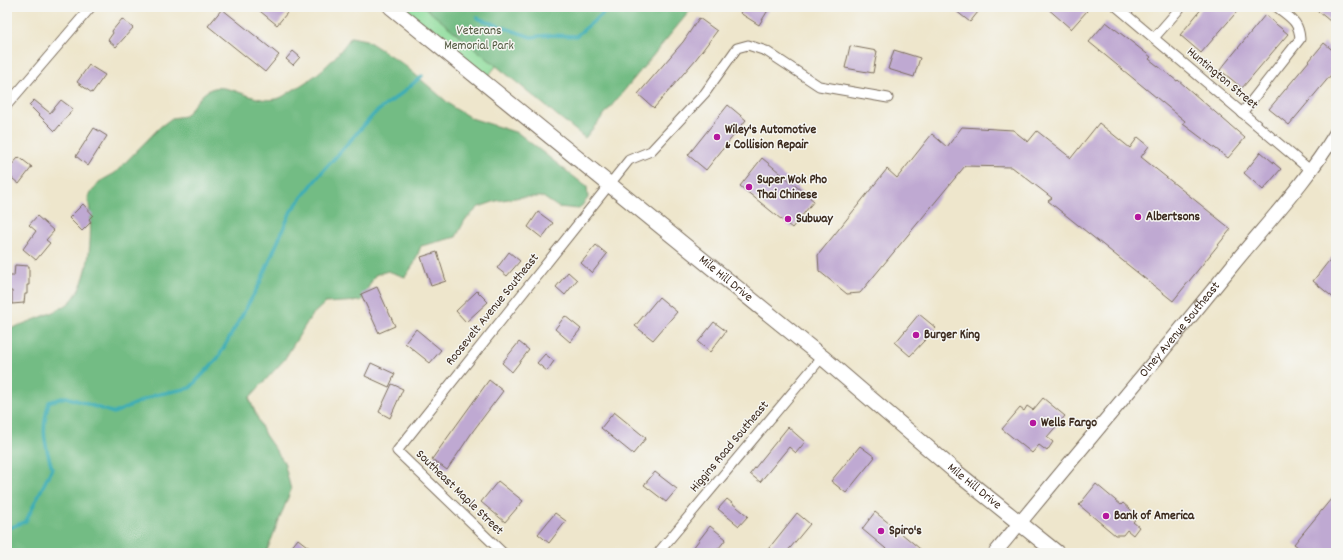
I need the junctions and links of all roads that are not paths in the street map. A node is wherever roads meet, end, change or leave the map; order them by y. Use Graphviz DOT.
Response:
graph roads {
  1 [pos="91,7"];
  2 [pos="391,7"];
  3 [pos="1117,7"];
  4 [pos="1182,7"];
  5 [pos="1276,7"];
  6 [pos="1154,38"];
  7 [pos="888,98"];
  8 [pos="7,105"];
  9 [pos="1242,113"];
  10 [pos="1336,133"];
  11 [pos="1310,170"];
  12 [pos="610,185"];
  13 [pos="822,357"];
  14 [pos="397,451"];
  15 [pos="1018,523"];
  16 [pos="503,553"];
  17 [pos="658,553"];
  18 [pos="995,553"];
  19 [pos="1057,553"];
  1 -- 8 [label="street"];
  2 -- 12 [label="main road, Mile Hill Drive"];
  3 -- 6 [label="street, Huntington Street"];
  4 -- 6 [label="street"];
  5 -- 9 [label="street"];
  6 -- 9 [label="street, Huntington Street"];
  7 -- 12 [label="street, Roosevelt Avenue Southeast"];
  9 -- 11 [label="street, Huntington Street"];
  10 -- 11 [label="main road, Olney Avenue Southeast"];
  11 -- 15 [label="main road, Olney Avenue Southeast"];
  12 -- 13 [label="main road, Mile Hill Drive"];
  12 -- 14 [label="street, Roosevelt Avenue Southeast"];
  13 -- 15 [label="main road, Mile Hill Drive"];
  13 -- 17 [label="street, Higgins Road Southeast"];
  14 -- 16 [label="street, Southeast Maple Street"];
  15 -- 18 [label="main road, Olney Avenue Southeast"];
  15 -- 19 [label="main road, Mile Hill Drive"];
}
